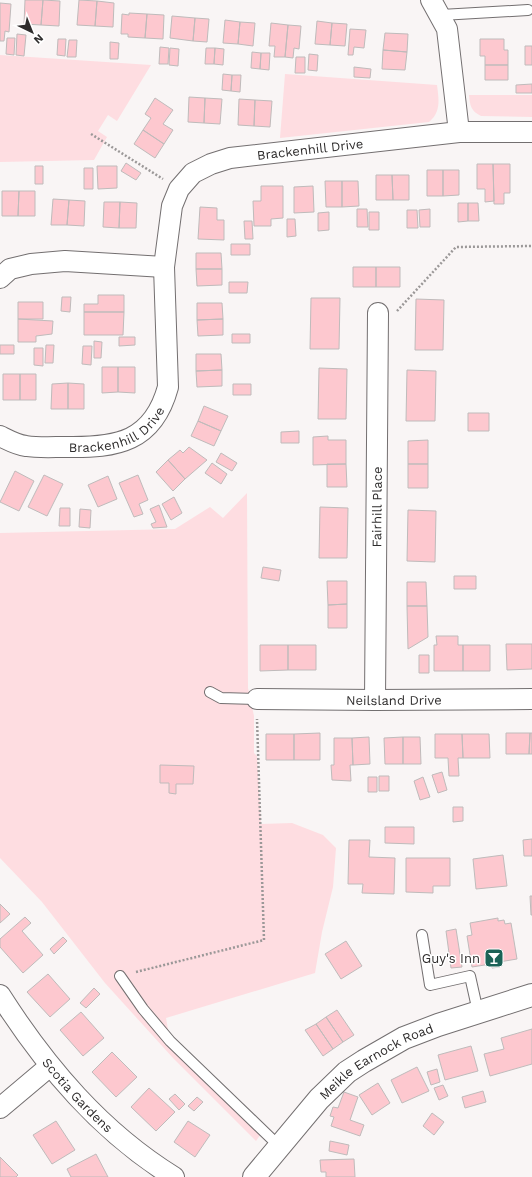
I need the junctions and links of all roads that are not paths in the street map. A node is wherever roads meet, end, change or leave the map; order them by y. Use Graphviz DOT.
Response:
graph roads {
  1 [pos="436,7"];
  2 [pos="528,10"];
  3 [pos="459,132"];
  4 [pos="532,132"];
  5 [pos="164,267"];
  6 [pos="0,278"];
  7 [pos="378,313"];
  8 [pos="0,436"];
  9 [pos="210,692"];
  10 [pos="257,699"];
  11 [pos="532,699"];
  12 [pos="375,700"];
  13 [pos="422,935"];
  14 [pos="120,976"];
  15 [pos="0,995"];
  16 [pos="532,995"];
  17 [pos="478,1012"];
  18 [pos="50,1066"];
  19 [pos="0,1108"];
  20 [pos="279,1146"];
  21 [pos="174,1177"];
  22 [pos="254,1177"];
  1 -- 2 [label="lane"];
  1 -- 3 [label="street"];
  3 -- 4 [label="street, Brackenhill Drive"];
  3 -- 5 [label="street, Brackenhill Drive"];
  5 -- 6 [label="street"];
  5 -- 8 [label="street, Brackenhill Drive"];
  7 -- 12 [label="street, Fairhill Place"];
  9 -- 10 [label="lane"];
  10 -- 12 [label="street, Neilsland Drive"];
  11 -- 12 [label="street, Neilsland Drive"];
  13 -- 17 [label="lane"];
  14 -- 20 [label="lane"];
  15 -- 18 [label="street, Scotia Gardens"];
  16 -- 17 [label="street, Meikle Earnock Road"];
  17 -- 20 [label="street, Meikle Earnock Road"];
  18 -- 19 [label="street"];
  18 -- 21 [label="street, Scotia Gardens"];
  20 -- 22 [label="street, Meikle Earnock Road"];
}
